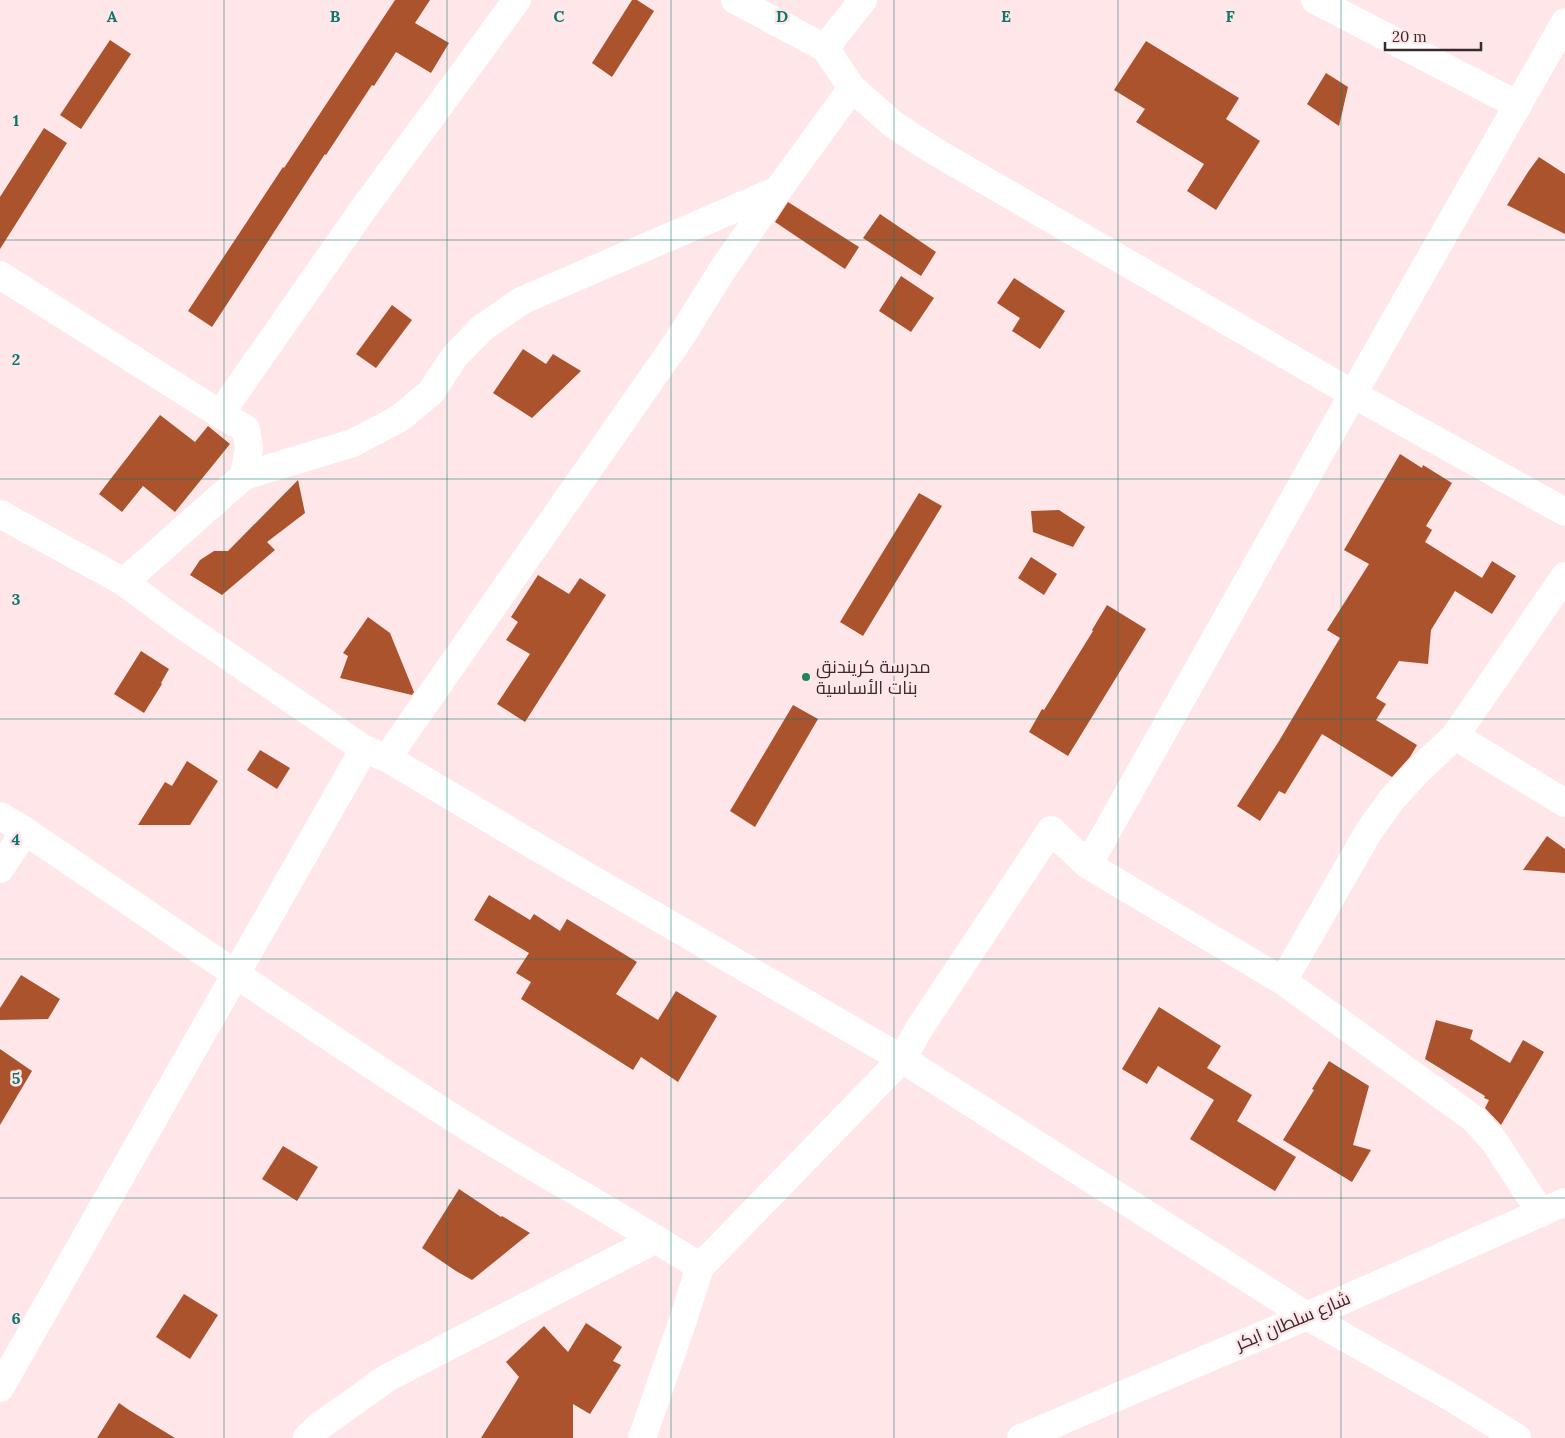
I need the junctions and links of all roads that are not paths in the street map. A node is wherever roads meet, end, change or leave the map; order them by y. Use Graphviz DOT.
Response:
graph roads {
  1 [pos="517,0"];
  2 [pos="735,0"];
  3 [pos="862,0"];
  4 [pos="1315,0"];
  5 [pos="1565,22"];
  6 [pos="825,48"];
  7 [pos="852,88"];
  8 [pos="1518,105"];
  9 [pos="778,190"];
  10 [pos="0,275"];
  11 [pos="1353,394"];
  12 [pos="220,414"];
  13 [pos="244,476"];
  14 [pos="1565,512"];
  15 [pos="0,514"];
  16 [pos="1565,576"];
  17 [pos="124,582"];
  18 [pos="1455,736"];
  19 [pos="375,754"];
  20 [pos="1565,803"];
  21 [pos="0,816"];
  22 [pos="24,831"];
  23 [pos="1088,865"];
  24 [pos="0,870"];
  25 [pos="236,974"];
  26 [pos="1282,981"];
  27 [pos="902,1059"];
  28 [pos="1553,1208"];
  29 [pos="656,1239"];
  30 [pos="700,1267"];
  31 [pos="1307,1316"];
  32 [pos="0,1388"];
  33 [pos="307,1438"];
  34 [pos="642,1438"];
  35 [pos="1021,1438"];
  36 [pos="1517,1438"];
  1 -- 12 [label="main road"];
  2 -- 6 [label="main road"];
  3 -- 6 [label="main road"];
  4 -- 8 [label="main road"];
  5 -- 8 [label="main road"];
  6 -- 7 [label="main road"];
  7 -- 9 [label="main road"];
  7 -- 11 [label="main road"];
  8 -- 11 [label="main road"];
  9 -- 13 [label="main road"];
  9 -- 19 [label="main road"];
  10 -- 12 [label="main road"];
  11 -- 14 [label="main road"];
  11 -- 23 [label="main road"];
  12 -- 13 [label="main road"];
  13 -- 17 [label="main road"];
  15 -- 17 [label="main road"];
  16 -- 18 [label="main road"];
  17 -- 19 [label="main road"];
  18 -- 20 [label="main road"];
  18 -- 26 [label="main road"];
  19 -- 25 [label="main road"];
  19 -- 27 [label="main road"];
  21 -- 22 [label="main road"];
  22 -- 24 [label="main road"];
  22 -- 25 [label="main road"];
  23 -- 26 [label="main road"];
  23 -- 27 [label="main road"];
  25 -- 29 [label="main road"];
  25 -- 32 [label="main road"];
  26 -- 28 [label="main road"];
  27 -- 30 [label="main road"];
  27 -- 31 [label="main road"];
  28 -- 31 [label="main road, شارع سلطان ابكر"];
  29 -- 30 [label="main road"];
  29 -- 33 [label="main road"];
  30 -- 34 [label="main road"];
  31 -- 35 [label="main road, شارع سلطان ابكر"];
  31 -- 36 [label="main road"];
}
